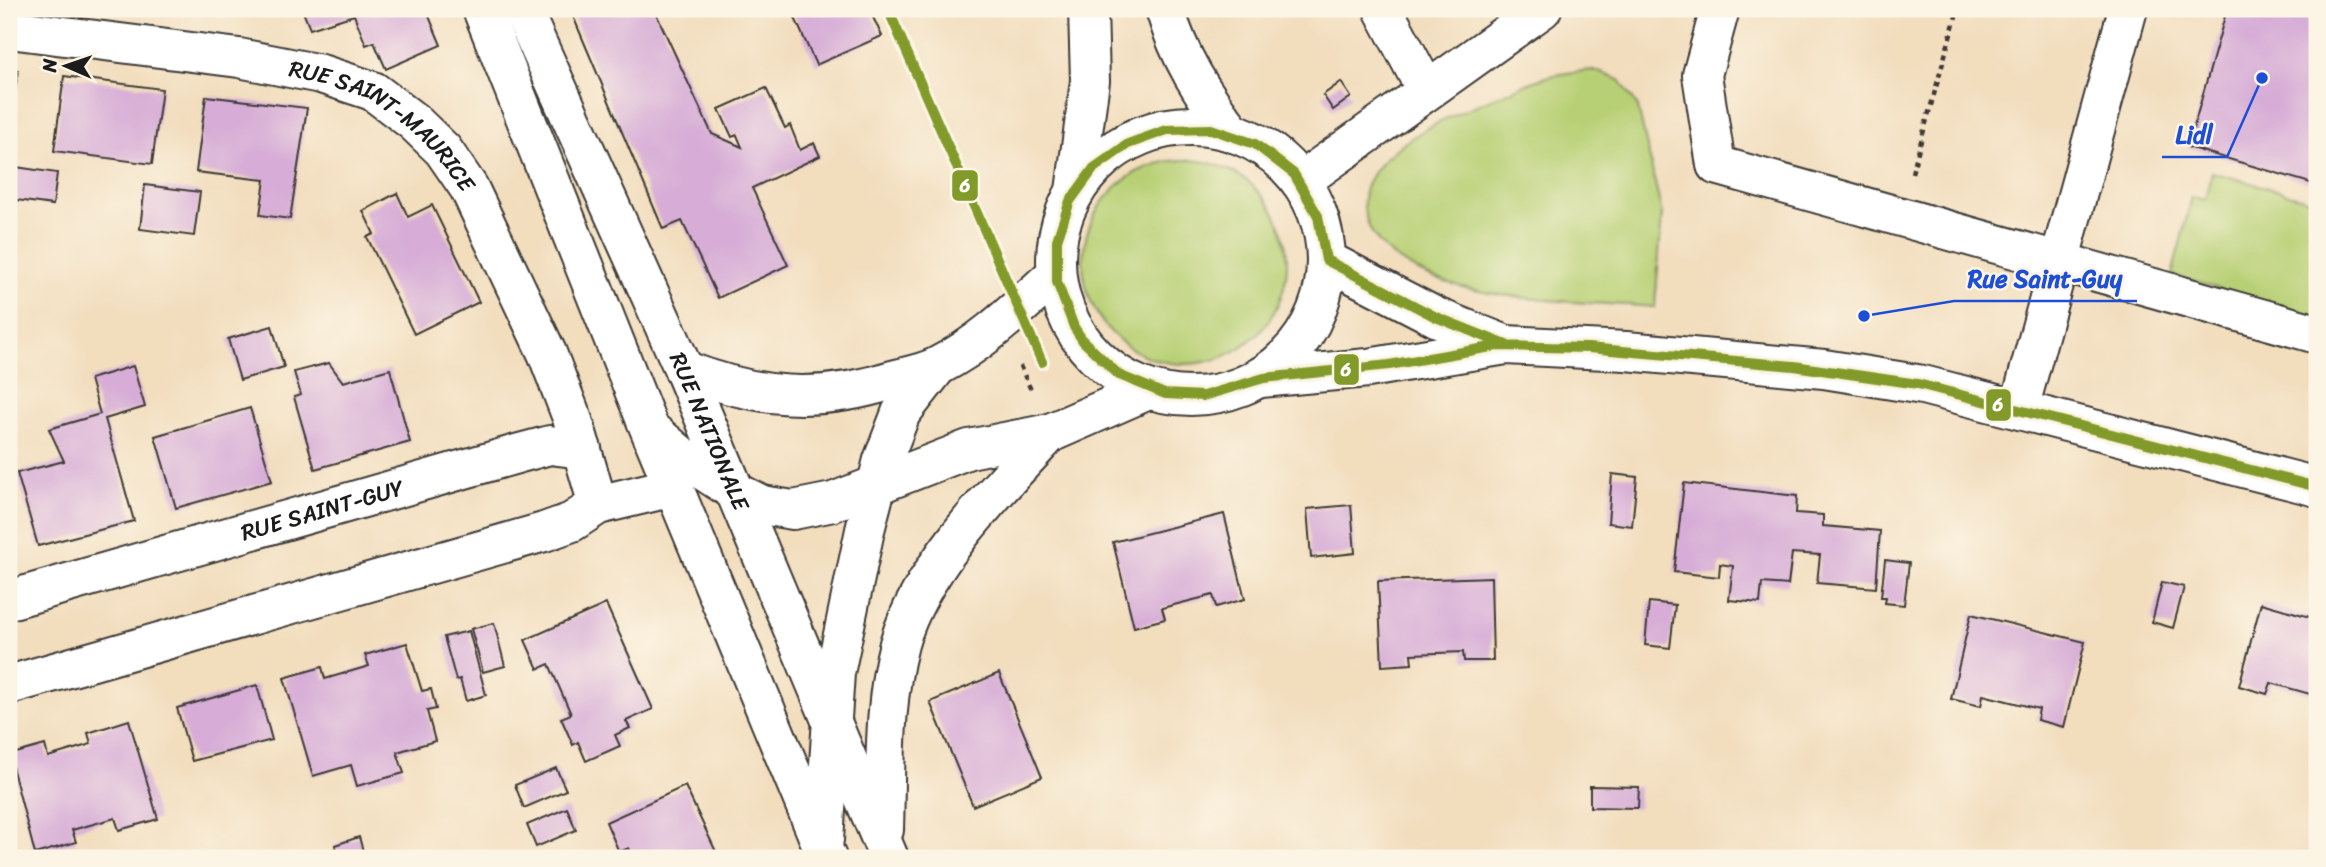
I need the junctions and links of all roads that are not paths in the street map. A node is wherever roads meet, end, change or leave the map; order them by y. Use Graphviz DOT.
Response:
graph roads {
  1 [pos="482,9"];
  2 [pos="522,9"];
  3 [pos="1088,9"];
  4 [pos="1165,9"];
  5 [pos="1383,9"];
  6 [pos="1542,9"];
  7 [pos="2128,9"];
  8 [pos="1716,22"];
  9 [pos="9,29"];
  10 [pos="1426,90"];
  11 [pos="1233,132"];
  12 [pos="1301,181"];
  13 [pos="1075,191"];
  14 [pos="1326,260"];
  15 [pos="2060,260"];
  16 [pos="1055,274"];
  17 [pos="2317,334"];
  18 [pos="1506,345"];
  19 [pos="937,367"];
  20 [pos="684,370"];
  21 [pos="1261,378"];
  22 [pos="1148,390"];
  23 [pos="2019,409"];
  24 [pos="649,428"];
  25 [pos="1050,433"];
  26 [pos="582,449"];
  27 [pos="876,485"];
  28 [pos="673,487"];
  29 [pos="2317,487"];
  30 [pos="736,492"];
  31 [pos="598,505"];
  32 [pos="9,600"];
  33 [pos="9,685"];
  34 [pos="830,716"];
  35 [pos="886,852"];
  36 [pos="825,855"];
  1 -- 24 [label="main road"];
  2 -- 20 [label="main road, RUE NATIONALE"];
  3 -- 13 [label="main road"];
  4 -- 11 [label="main road"];
  5 -- 10 [label="main road"];
  6 -- 10 [label="main road"];
  7 -- 15 [label="main road"];
  8 -- 15 [label="main road"];
  9 -- 26 [label="main road, RUE SAINT-MAURICE"];
  10 -- 12 [label="main road"];
  11 -- 12 [label="main road"];
  11 -- 13 [label="main road"];
  12 -- 14 [label="main road"];
  13 -- 16 [label="main road"];
  14 -- 18 [label="main road"];
  14 -- 21 [label="main road"];
  15 -- 17 [label="main road"];
  15 -- 23 [label="main road"];
  16 -- 19 [label="main road"];
  16 -- 22 [label="main road"];
  18 -- 21 [label="main road"];
  18 -- 23 [label="main road"];
  19 -- 20 [label="main road"];
  19 -- 27 [label="main road"];
  20 -- 30 [label="main road, RUE NATIONALE"];
  21 -- 22 [label="main road"];
  22 -- 25 [label="main road"];
  23 -- 29 [label="main road"];
  24 -- 28 [label="main road"];
  24 -- 30 [label="main road"];
  25 -- 27 [label="main road"];
  25 -- 35 [label="main road"];
  26 -- 31 [label="main road"];
  26 -- 32 [label="main road, RUE SAINT-GUY"];
  27 -- 30 [label="main road"];
  27 -- 34 [label="main road"];
  28 -- 31 [label="main road"];
  28 -- 36 [label="main road"];
  30 -- 34 [label="main road, RUE NATIONALE"];
  31 -- 33 [label="main road"];
  34 -- 35 [label="main road, RUE NATIONALE"];
  34 -- 36 [label="main road"];
}
